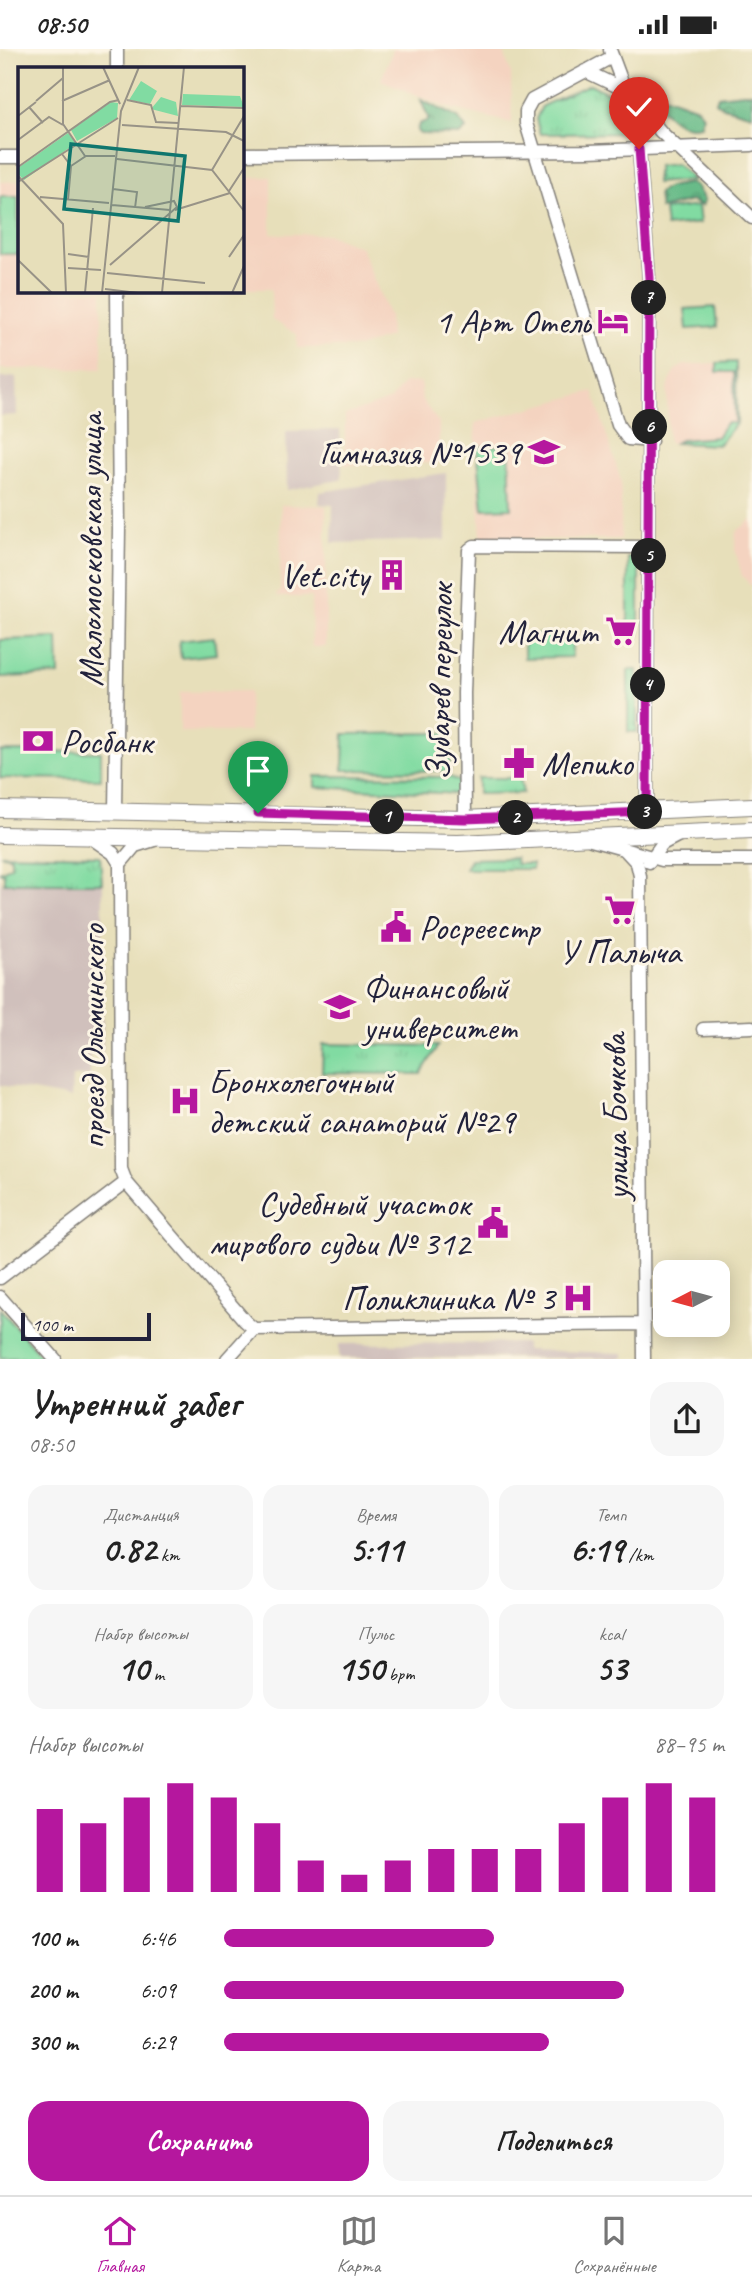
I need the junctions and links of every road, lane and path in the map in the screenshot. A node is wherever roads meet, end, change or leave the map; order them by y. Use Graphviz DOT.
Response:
graph roads {
  1 [pos="117,49"];
  2 [pos="611,53"];
  3 [pos="117,67"];
  4 [pos="586,71"];
  5 [pos="625,90"];
  6 [pos="752,145"];
  7 [pos="677,148"];
  8 [pos="639,149"];
  9 [pos="534,151"];
  10 [pos="243,154"];
  11 [pos="0,157"];
  12 [pos="18,157"];
  13 [pos="752,218"];
  14 [pos="117,292"];
  15 [pos="650,441"];
  16 [pos="649,547"];
  17 [pos="752,806"];
  18 [pos="0,809"];
  19 [pos="115,810"];
  20 [pos="647,812"];
  21 [pos="465,819"];
  22 [pos="752,831"];
  23 [pos="0,835"];
  24 [pos="87,835"];
  25 [pos="679,835"];
  26 [pos="170,837"];
  27 [pos="590,839"];
  28 [pos="625,850"];
  29 [pos="652,857"];
  30 [pos="752,860"];
  31 [pos="120,864"];
  32 [pos="640,876"];
  33 [pos="752,1027"];
  34 [pos="703,1029"];
  35 [pos="126,1182"];
  36 [pos="0,1278"];
  37 [pos="0,1297"];
  38 [pos="644,1324"];
  39 [pos="254,1329"];
  40 [pos="55,1359"];
  41 [pos="227,1359"];
  42 [pos="644,1359"];
  1 -- 3 [label="street"];
  2 -- 4 [label="street"];
  2 -- 5 [label="street"];
  4 -- 5 [label="street"];
  4 -- 9 [label="street"];
  5 -- 7 [label="street"];
  6 -- 7 [label="street"];
  7 -- 8 [label="street"];
  7 -- 13 [label="street"];
  8 -- 9 [label="street"];
  8 -- 15 [label="street"];
  9 -- 10 [label="street"];
  9 -- 15 [label="street"];
  11 -- 12 [label="street"];
  14 -- 19 [label="street, Маломосковская улица"];
  15 -- 16 [label="street"];
  16 -- 20 [label="street"];
  16 -- 21 [label="street, Зубарев переулок"];
  17 -- 20 [label="main road"];
  18 -- 19 [label="main road"];
  19 -- 21 [label="main road"];
  20 -- 21 [label="main road"];
  22 -- 25 [label="main road"];
  23 -- 24 [label="main road"];
  24 -- 26 [label="main road"];
  24 -- 31 [label="street"];
  25 -- 27 [label="main road"];
  25 -- 29 [label="street"];
  26 -- 27 [label="main road"];
  26 -- 31 [label="street"];
  27 -- 28 [label="street"];
  28 -- 29 [label="street"];
  28 -- 32 [label="street, улица Бочкова"];
  29 -- 30 [label="street"];
  29 -- 32 [label="street"];
  31 -- 35 [label="street, проезд Ольминского"];
  32 -- 38 [label="street, улица Бочкова"];
  33 -- 34 [label="street"];
  35 -- 36 [label="street"];
  35 -- 39 [label="street, проезд Ольминского"];
  37 -- 40 [label="street"];
  38 -- 39 [label="street"];
  38 -- 42 [label="street, улица Бочкова"];
  39 -- 41 [label="street"];
}
